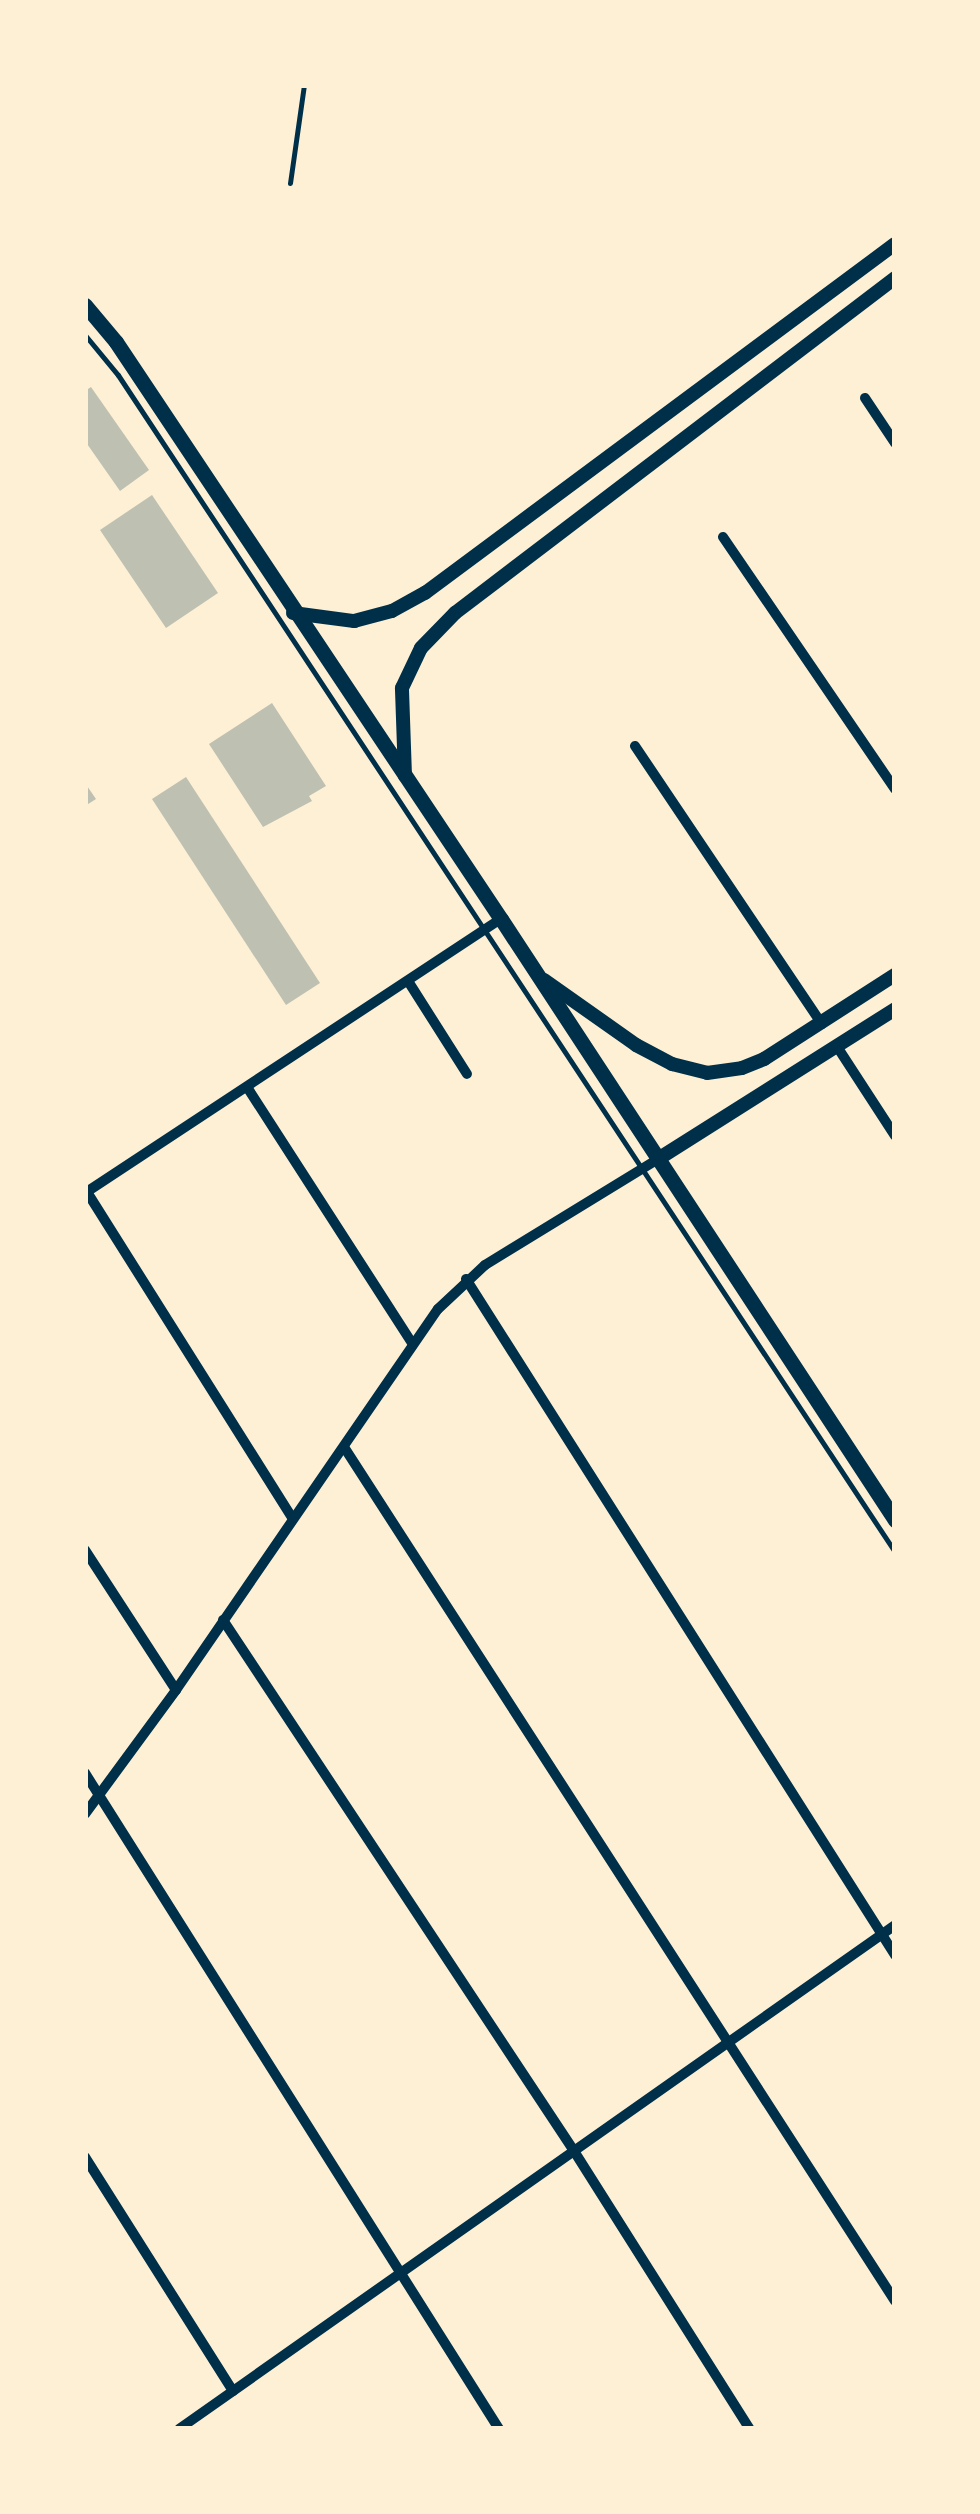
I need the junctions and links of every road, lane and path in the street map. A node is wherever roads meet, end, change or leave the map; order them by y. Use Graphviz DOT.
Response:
graph roads {
  1 [pos="304,85"];
  2 [pos="290,182"];
  3 [pos="895,244"];
  4 [pos="895,278"];
  5 [pos="85,305"];
  6 [pos="85,335"];
  7 [pos="864,398"];
  8 [pos="895,443"];
  9 [pos="723,537"];
  10 [pos="293,613"];
  11 [pos="635,746"];
  12 [pos="406,781"];
  13 [pos="895,789"];
  14 [pos="502,919"];
  15 [pos="485,930"];
  16 [pos="895,975"];
  17 [pos="538,976"];
  18 [pos="408,981"];
  19 [pos="895,1009"];
  20 [pos="822,1024"];
  21 [pos="836,1045"];
  22 [pos="467,1074"];
  23 [pos="247,1087"];
  24 [pos="895,1136"];
  25 [pos="658,1159"];
  26 [pos="640,1170"];
  27 [pos="86,1193"];
  28 [pos="466,1279"];
  29 [pos="412,1342"];
  30 [pos="344,1447"];
  31 [pos="293,1519"];
  32 [pos="895,1520"];
  33 [pos="85,1550"];
  34 [pos="895,1552"];
  35 [pos="222,1620"];
  36 [pos="176,1690"];
  37 [pos="85,1773"];
  38 [pos="99,1794"];
  39 [pos="85,1814"];
  40 [pos="895,1925"];
  41 [pos="882,1935"];
  42 [pos="895,1956"];
  43 [pos="729,2042"];
  44 [pos="574,2152"];
  45 [pos="85,2157"];
  46 [pos="401,2273"];
  47 [pos="895,2301"];
  48 [pos="234,2391"];
  49 [pos="179,2429"];
  50 [pos="499,2429"];
  51 [pos="750,2429"];
  1 -- 2 [label="lane"];
  3 -- 10 [label="main road"];
  4 -- 12 [label="main road"];
  5 -- 10 [label="main road"];
  6 -- 15 [label="lane"];
  7 -- 8 [label="street"];
  9 -- 13 [label="street"];
  10 -- 12 [label="main road"];
  11 -- 20 [label="street"];
  12 -- 14 [label="main road"];
  14 -- 15 [label="street"];
  14 -- 17 [label="main road"];
  15 -- 18 [label="street"];
  15 -- 26 [label="lane"];
  16 -- 20 [label="main road"];
  17 -- 20 [label="main road"];
  17 -- 25 [label="main road"];
  18 -- 22 [label="street"];
  18 -- 23 [label="street"];
  19 -- 21 [label="main road"];
  20 -- 21 [label="main road"];
  21 -- 24 [label="street"];
  21 -- 25 [label="main road"];
  23 -- 27 [label="street"];
  23 -- 29 [label="street"];
  25 -- 26 [label="street"];
  25 -- 32 [label="main road"];
  26 -- 28 [label="street"];
  26 -- 34 [label="lane"];
  27 -- 31 [label="street"];
  28 -- 29 [label="street"];
  28 -- 41 [label="street"];
  29 -- 30 [label="street"];
  30 -- 31 [label="street"];
  30 -- 43 [label="street"];
  31 -- 35 [label="street"];
  33 -- 36 [label="street"];
  35 -- 36 [label="street"];
  35 -- 44 [label="street"];
  36 -- 38 [label="street"];
  37 -- 38 [label="street"];
  38 -- 39 [label="street"];
  38 -- 46 [label="street"];
  40 -- 41 [label="street"];
  41 -- 42 [label="street"];
  41 -- 43 [label="street"];
  43 -- 44 [label="street"];
  43 -- 47 [label="street"];
  44 -- 46 [label="street"];
  44 -- 51 [label="street"];
  45 -- 48 [label="street"];
  46 -- 48 [label="street"];
  46 -- 50 [label="street"];
  48 -- 49 [label="street"];
}
